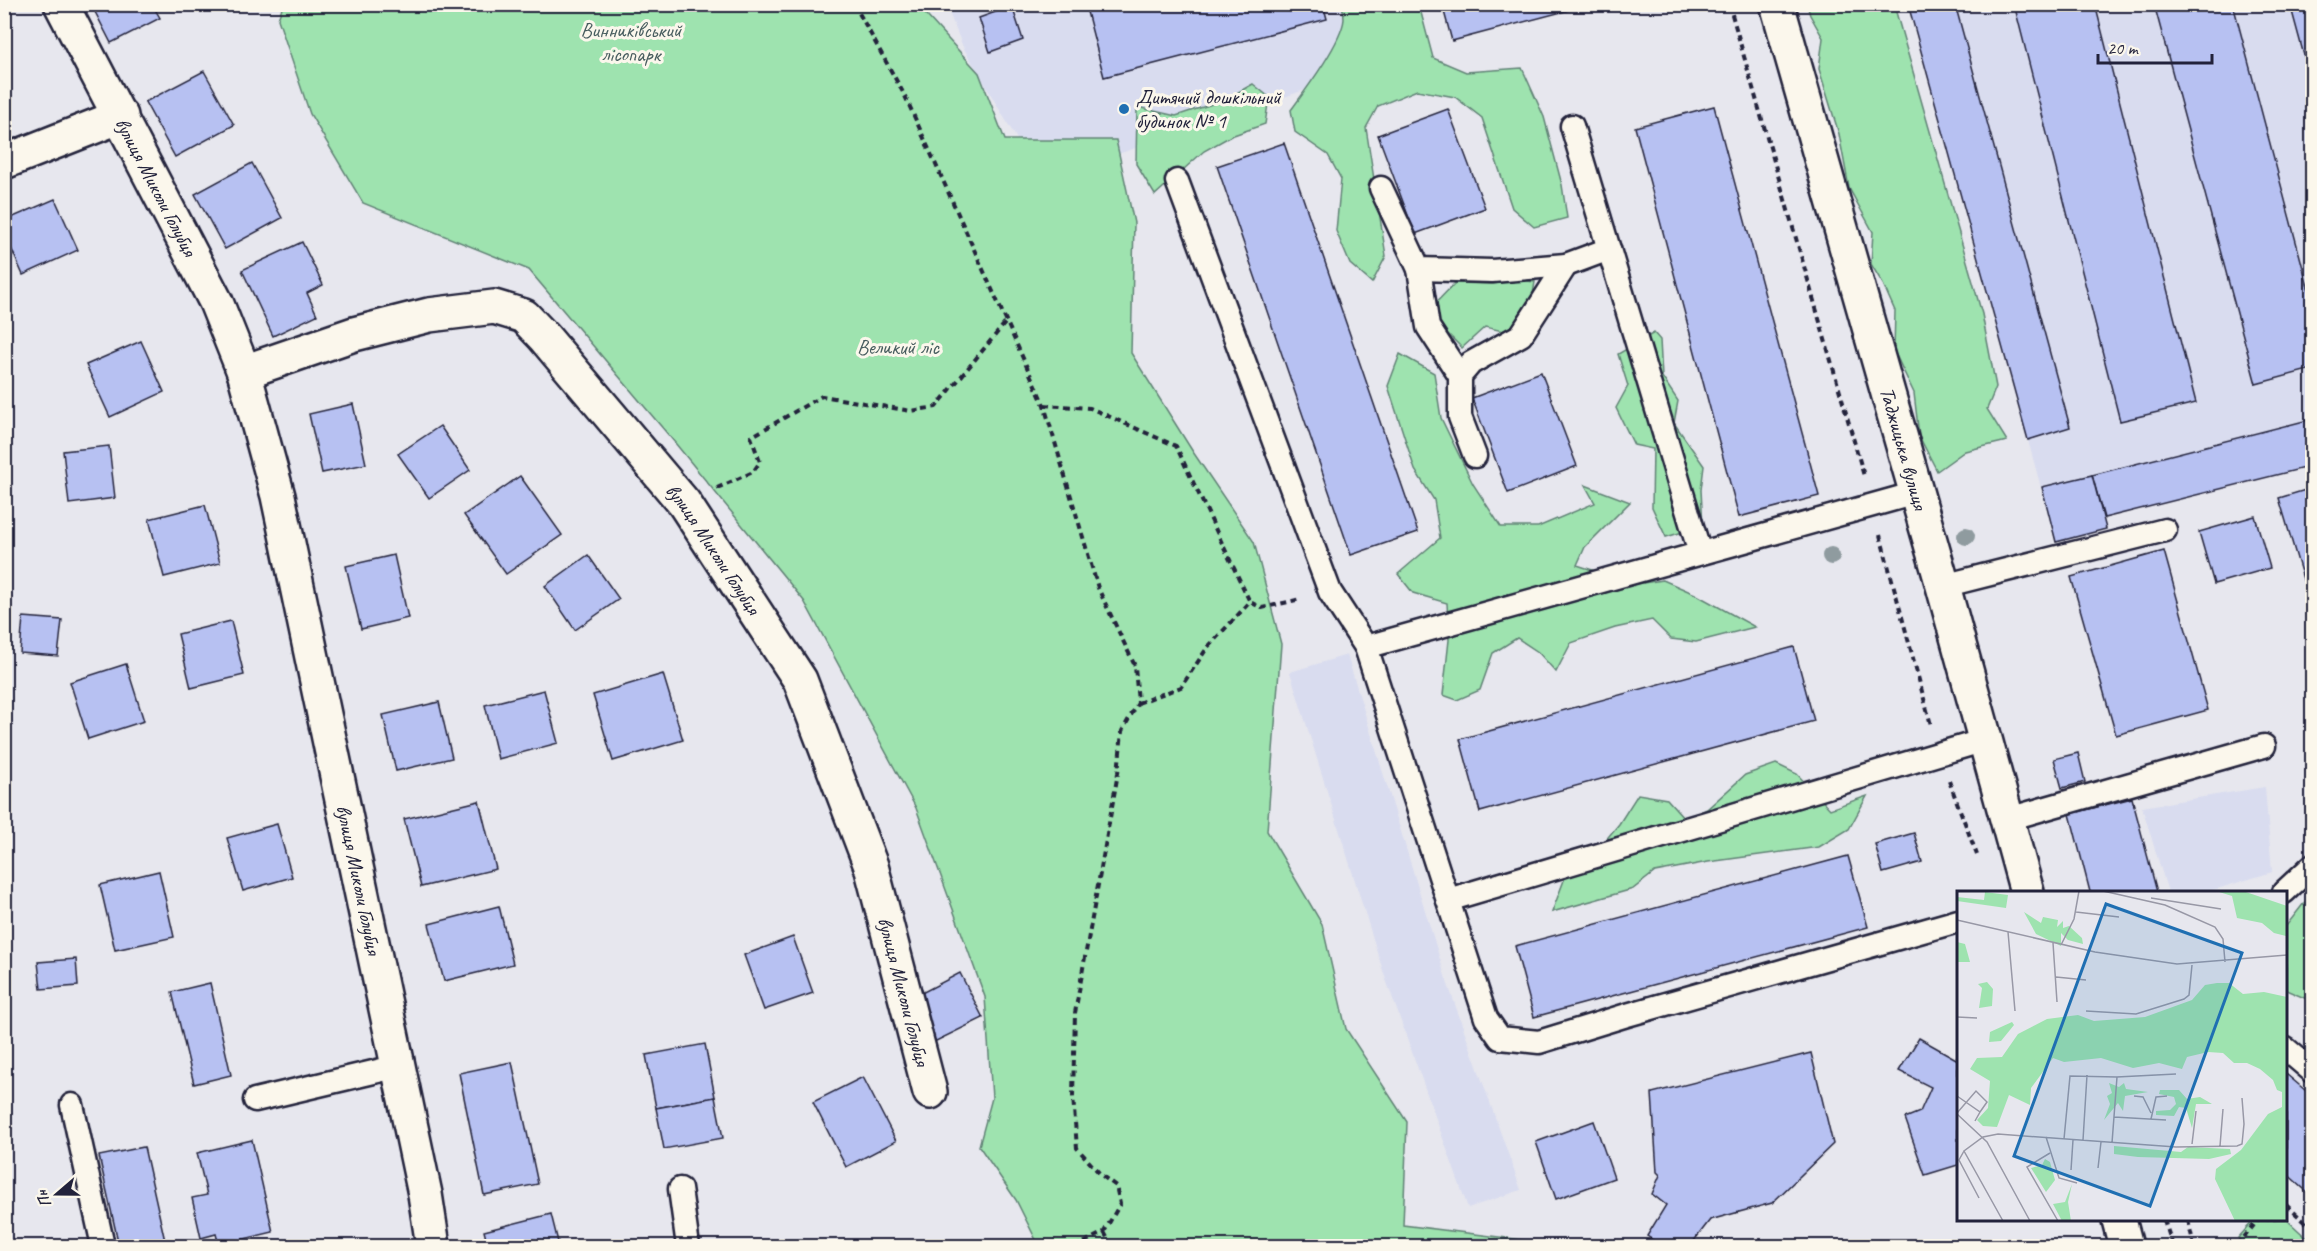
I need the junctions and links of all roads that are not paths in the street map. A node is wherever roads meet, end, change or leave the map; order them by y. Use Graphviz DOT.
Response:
graph roads {
  1 [pos="61,4"];
  2 [pos="1777,4"];
  3 [pos="120,116"];
  4 [pos="1572,126"];
  5 [pos="4,162"];
  6 [pos="1177,181"];
  7 [pos="1381,188"];
  8 [pos="1609,249"];
  9 [pos="1566,265"];
  10 [pos="1419,269"];
  11 [pos="244,372"];
  12 [pos="1460,376"];
  13 [pos="1475,456"];
  14 [pos="1916,493"];
  15 [pos="2165,530"];
  16 [pos="1700,553"];
  17 [pos="1943,586"];
  18 [pos="1366,647"];
  19 [pos="1985,740"];
  20 [pos="2264,746"];
  21 [pos="2008,819"];
  22 [pos="2313,866"];
  23 [pos="2027,891"];
  24 [pos="2285,891"];
  25 [pos="1448,900"];
  26 [pos="1957,922"];
  27 [pos="2287,1050"];
  28 [pos="399,1066"];
  29 [pos="2313,1071"];
  30 [pos="930,1092"];
  31 [pos="255,1100"];
  32 [pos="72,1105"];
  33 [pos="680,1188"];
  34 [pos="2119,1221"];
  35 [pos="103,1246"];
  36 [pos="433,1246"];
  37 [pos="688,1246"];
  38 [pos="2126,1246"];
  1 -- 3 [label="street, вулиця Миколи Голубця"];
  2 -- 14 [label="street, Таджицька вулиця"];
  3 -- 5 [label="street"];
  3 -- 11 [label="street, вулиця Миколи Голубця"];
  4 -- 8 [label="lane"];
  6 -- 18 [label="lane"];
  7 -- 10 [label="lane"];
  8 -- 9 [label="lane"];
  8 -- 16 [label="lane"];
  9 -- 10 [label="lane"];
  9 -- 12 [label="lane"];
  10 -- 12 [label="lane"];
  11 -- 28 [label="street, вулиця Миколи Голубця"];
  11 -- 30 [label="street, вулиця Миколи Голубця"];
  12 -- 13 [label="lane"];
  14 -- 16 [label="lane"];
  14 -- 17 [label="street, Таджицька вулиця"];
  15 -- 17 [label="lane"];
  16 -- 18 [label="lane"];
  17 -- 19 [label="street, Таджицька вулиця"];
  18 -- 25 [label="lane"];
  19 -- 21 [label="street, Таджицька вулиця"];
  19 -- 25 [label="lane"];
  20 -- 21 [label="lane"];
  21 -- 23 [label="street, Таджицька вулиця"];
  22 -- 24 [label="lane"];
  25 -- 26 [label="lane"];
  27 -- 29 [label="lane"];
  28 -- 31 [label="lane"];
  28 -- 36 [label="street, вулиця Миколи Голубця"];
  32 -- 35 [label="lane"];
  33 -- 37 [label="lane"];
  34 -- 38 [label="street"];
}
